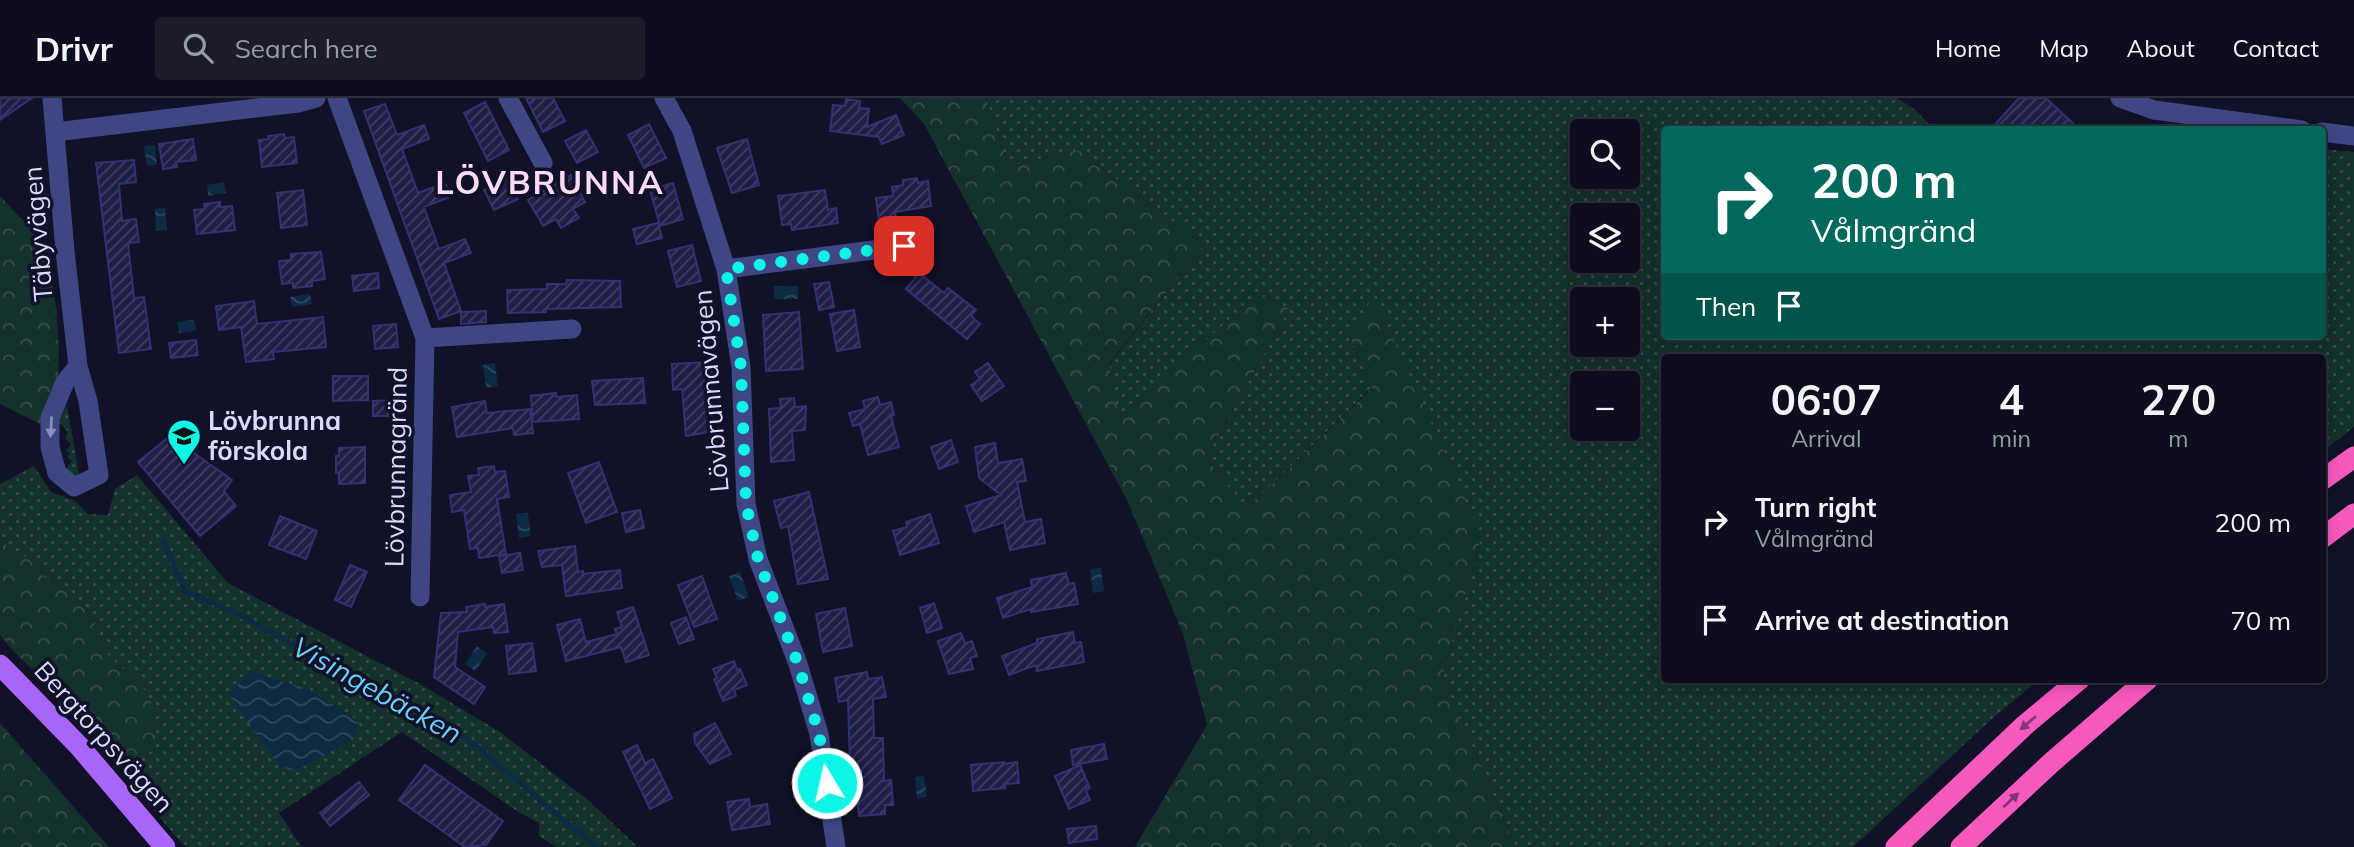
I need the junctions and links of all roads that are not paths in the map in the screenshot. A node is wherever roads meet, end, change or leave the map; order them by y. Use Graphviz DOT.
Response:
graph roads {
  1 [pos="52,98"];
  2 [pos="316,98"];
  3 [pos="338,98"];
  4 [pos="508,98"];
  5 [pos="664,98"];
  6 [pos="2120,98"];
  7 [pos="2272,126"];
  8 [pos="55,132"];
  9 [pos="2326,132"];
  10 [pos="2354,136"];
  11 [pos="543,163"];
  12 [pos="904,246"];
  13 [pos="726,269"];
  14 [pos="572,329"];
  15 [pos="425,338"];
  16 [pos="78,366"];
  17 [pos="2354,457"];
  18 [pos="2326,477"];
  19 [pos="2354,514"];
  20 [pos="2326,535"];
  21 [pos="420,597"];
  22 [pos="0,665"];
  23 [pos="2075,683"];
  24 [pos="2143,683"];
  25 [pos="165,847"];
  26 [pos="836,847"];
  27 [pos="1896,847"];
  28 [pos="1961,847"];
  1 -- 8 [label="street, Täbyvägen"];
  2 -- 8 [label="street"];
  3 -- 15 [label="street, Lövbrunnagränd"];
  4 -- 11 [label="street"];
  5 -- 13 [label="street, Lövbrunnavägen"];
  6 -- 7 [label="street"];
  8 -- 16 [label="street, Täbyvägen"];
  9 -- 10 [label="street"];
  12 -- 13 [label="street"];
  13 -- 26 [label="street, Lövbrunnavägen"];
  14 -- 15 [label="street, Lövbrunnagränd"];
  15 -- 21 [label="street, Lövbrunnagränd"];
  16 -- 16 [label="street, Täbyvägen, one-way"];
  17 -- 18 [label="highway"];
  19 -- 20 [label="highway"];
  22 -- 25 [label="main road, Bergtorpsvägen"];
  23 -- 27 [label="highway, one-way"];
  28 -- 24 [label="highway, one-way"];
}
